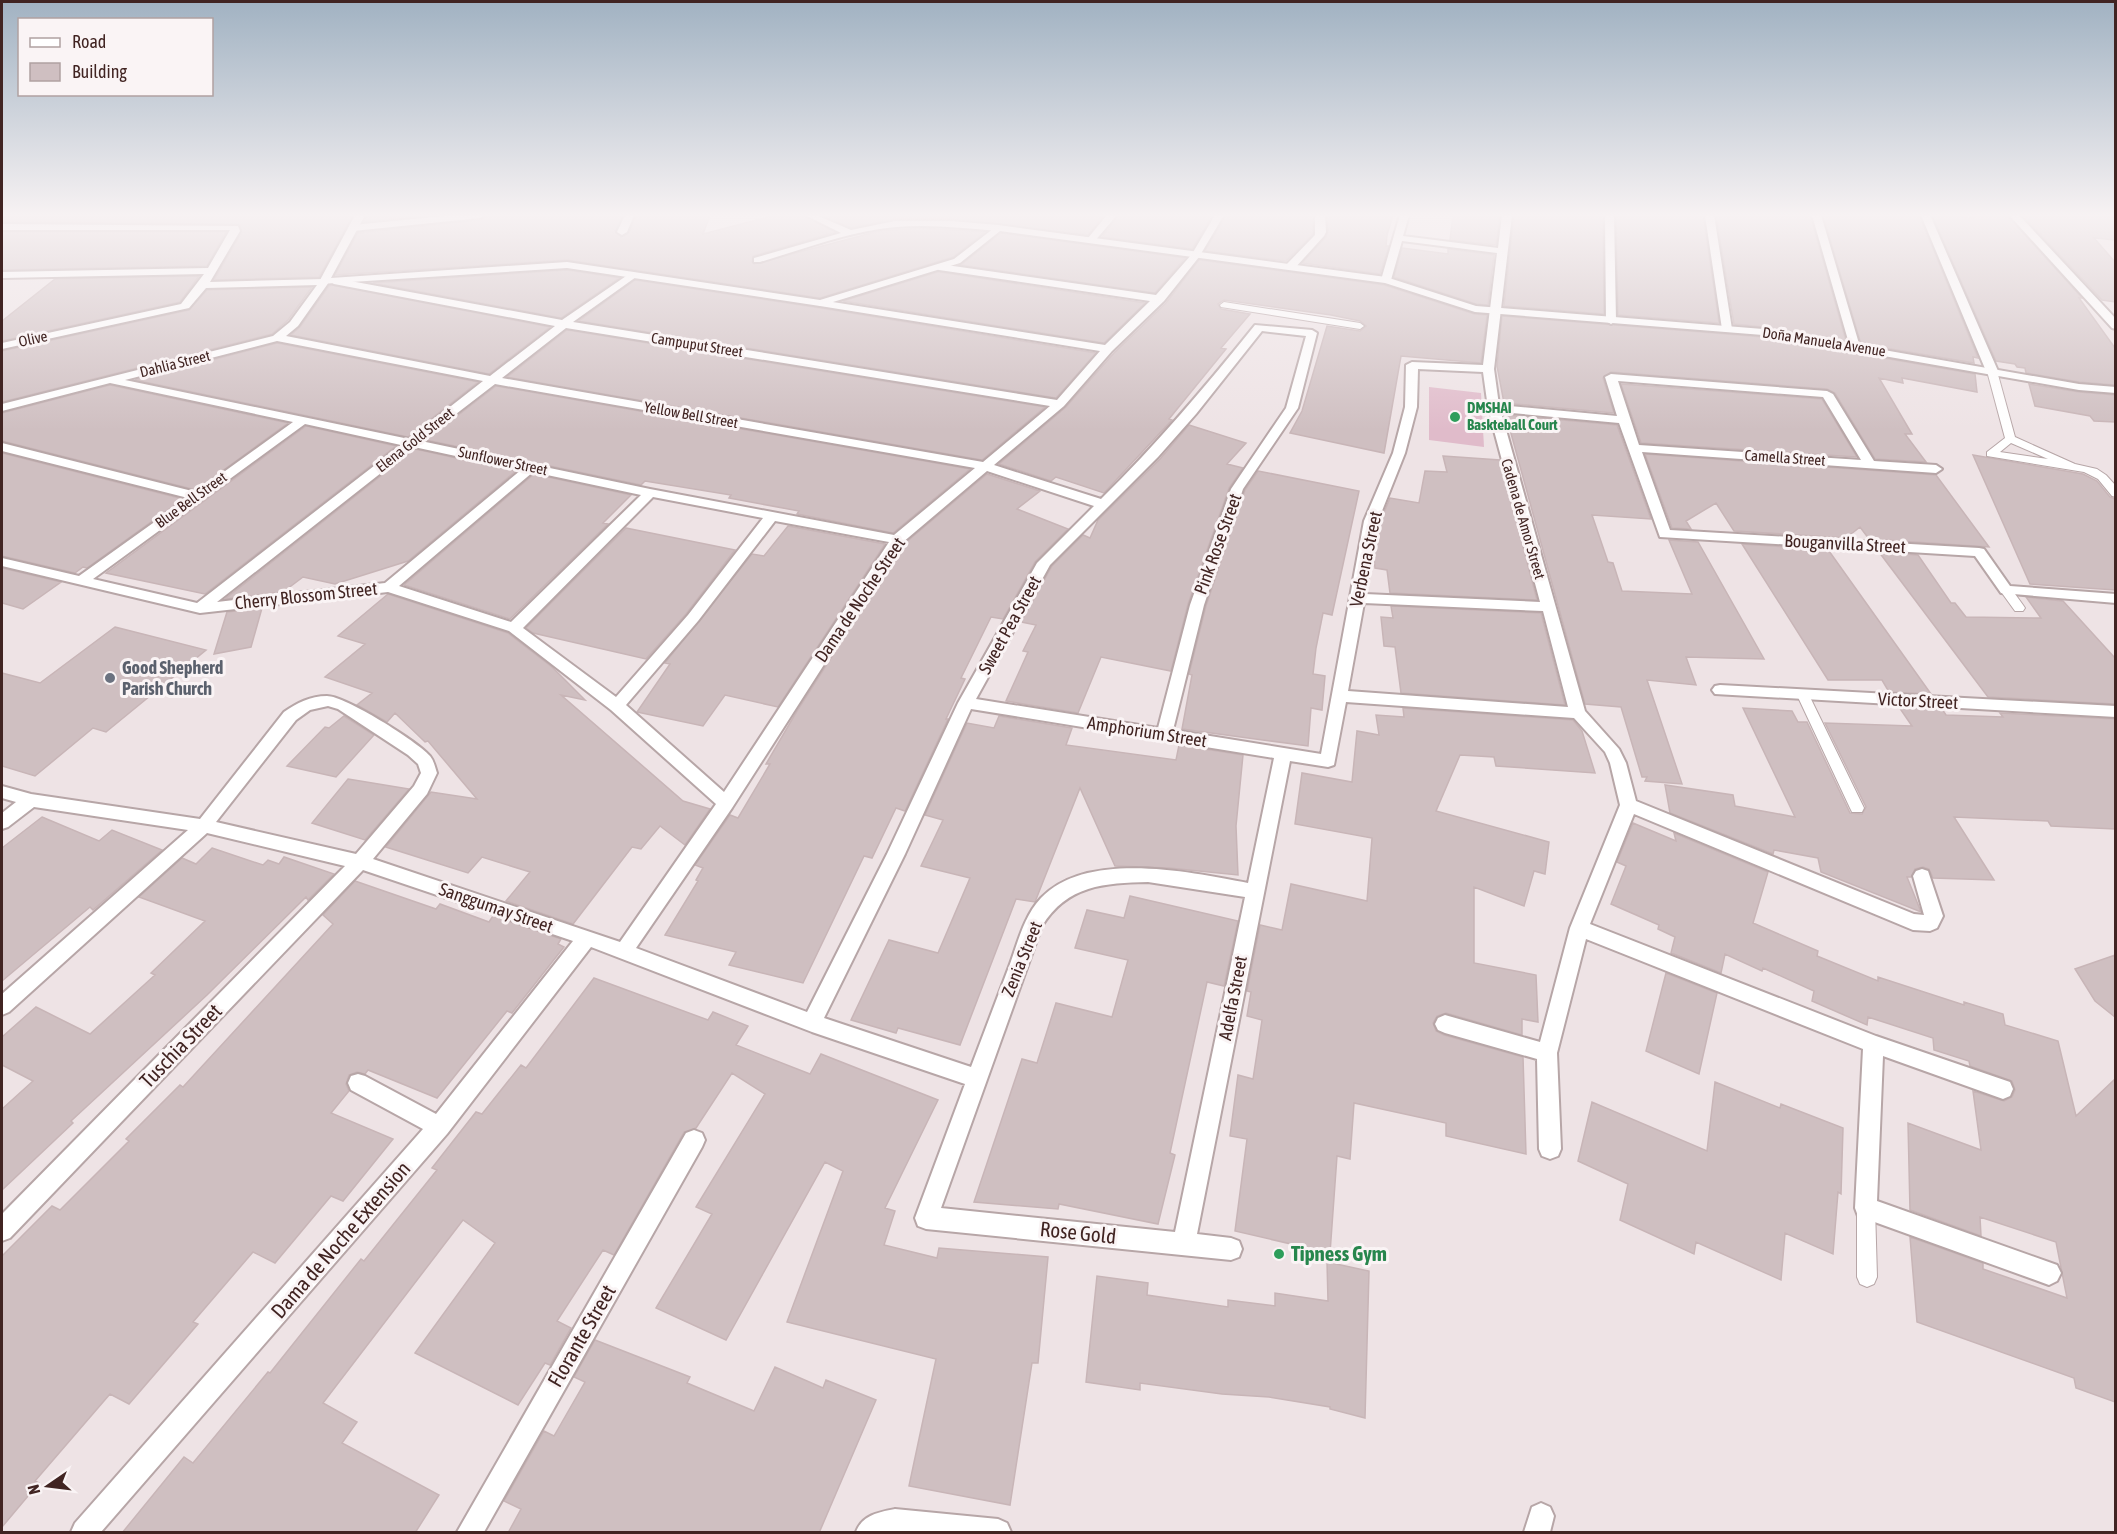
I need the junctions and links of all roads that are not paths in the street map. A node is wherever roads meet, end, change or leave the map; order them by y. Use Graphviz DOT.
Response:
graph roads {
  1 [pos="202,287"];
  2 [pos="325,287"];
  3 [pos="355,287"];
  4 [pos="616,287"];
  5 [pos="710,287"];
  6 [pos="874,287"];
  7 [pos="1074,287"];
  8 [pos="1170,287"];
  9 [pos="1406,287"];
  10 [pos="1498,287"];
  11 [pos="1610,287"];
  12 [pos="1720,287"];
  13 [pos="1837,287"];
  14 [pos="1956,287"];
  15 [pos="2079,287"];
  16 [pos="1160,299"];
  17 [pos="820,303"];
  18 [pos="1224,305"];
  19 [pos="1495,312"];
  20 [pos="1288,315"];
  21 [pos="1611,321"];
  22 [pos="564,324"];
  23 [pos="1360,326"];
  24 [pos="2115,327"];
  25 [pos="1278,328"];
  26 [pos="1727,329"];
  27 [pos="1312,333"];
  28 [pos="277,338"];
  29 [pos="2,346"];
  30 [pos="1855,347"];
  31 [pos="1108,349"];
  32 [pos="1488,369"];
  33 [pos="1992,371"];
  34 [pos="110,380"];
  35 [pos="494,380"];
  36 [pos="2115,390"];
  37 [pos="1060,404"];
  38 [pos="2,407"];
  39 [pos="1494,408"];
  40 [pos="1624,420"];
  41 [pos="302,421"];
  42 [pos="2010,439"];
  43 [pos="412,442"];
  44 [pos="2,447"];
  45 [pos="1634,448"];
  46 [pos="1870,464"];
  47 [pos="984,466"];
  48 [pos="2072,466"];
  49 [pos="532,467"];
  50 [pos="1936,469"];
  51 [pos="650,493"];
  52 [pos="2115,494"];
  53 [pos="196,496"];
  54 [pos="1102,504"];
  55 [pos="772,516"];
  56 [pos="897,540"];
  57 [pos="2,562"];
  58 [pos="81,581"];
  59 [pos="389,587"];
  60 [pos="2006,590"];
  61 [pos="1358,598"];
  62 [pos="2115,599"];
  63 [pos="1548,607"];
  64 [pos="200,608"];
  65 [pos="2019,608"];
  66 [pos="514,628"];
  67 [pos="1720,690"];
  68 [pos="1803,695"];
  69 [pos="1340,696"];
  70 [pos="966,703"];
  71 [pos="616,706"];
  72 [pos="2115,712"];
  73 [pos="1578,713"];
  74 [pos="1164,734"];
  75 [pos="1283,753"];
  76 [pos="1328,760"];
  77 [pos="2,792"];
  78 [pos="31,800"];
  79 [pos="726,803"];
  80 [pos="1629,805"];
  81 [pos="1857,808"];
  82 [pos="2,822"];
  83 [pos="204,826"];
  84 [pos="360,862"];
  85 [pos="1922,876"];
  86 [pos="1254,891"];
  87 [pos="1579,928"];
  88 [pos="587,938"];
  89 [pos="624,951"];
  90 [pos="2,1006"];
  91 [pos="812,1023"];
  92 [pos="1445,1024"];
  93 [pos="1873,1044"];
  94 [pos="1547,1053"];
  95 [pos="976,1078"];
  96 [pos="358,1083"];
  97 [pos="2003,1089"];
  98 [pos="439,1128"];
  99 [pos="694,1140"];
  100 [pos="1550,1149"];
  101 [pos="1866,1208"];
  102 [pos="926,1218"];
  103 [pos="2,1230"];
  104 [pos="1184,1244"];
  105 [pos="1231,1249"];
  106 [pos="2049,1273"];
  107 [pos="1868,1277"];
  108 [pos="84,1533"];
  109 [pos="470,1533"];
  110 [pos="869,1533"];
  111 [pos="998,1533"];
  1 -- 29 [label="street, Olive"];
  2 -- 28 [label="street, Dahlia Street"];
  3 -- 22 [label="street, Campuput Street"];
  4 -- 22 [label="street, Elena Gold Street"];
  5 -- 17 [label="street"];
  6 -- 17 [label="street"];
  7 -- 16 [label="street"];
  8 -- 16 [label="street, Dama de Noche Street"];
  9 -- 19 [label="street, Doña Manuela Avenue"];
  10 -- 19 [label="street, Cadena de Amor Street"];
  11 -- 21 [label="street"];
  12 -- 26 [label="street"];
  13 -- 30 [label="street"];
  14 -- 33 [label="street"];
  15 -- 24 [label="street"];
  16 -- 31 [label="street, Dama de Noche Street"];
  17 -- 31 [label="street"];
  18 -- 20 [label="lane"];
  19 -- 21 [label="street, Doña Manuela Avenue"];
  19 -- 32 [label="street, Cadena de Amor Street"];
  20 -- 23 [label="lane"];
  20 -- 25 [label="lane"];
  21 -- 26 [label="street, Doña Manuela Avenue"];
  22 -- 35 [label="street, Elena Gold Street"];
  22 -- 37 [label="street, Campuput Street"];
  25 -- 27 [label="street, Sweet Pea Street"];
  25 -- 54 [label="street, Sweet Pea Street"];
  26 -- 30 [label="street, Doña Manuela Avenue"];
  27 -- 74 [label="street, Pink Rose Street"];
  28 -- 34 [label="street, Dahlia Street"];
  28 -- 35 [label="street, Yellow Bell Street"];
  30 -- 33 [label="street, Doña Manuela Avenue"];
  31 -- 37 [label="street, Dama de Noche Street"];
  32 -- 39 [label="street, Cadena de Amor Street"];
  32 -- 61 [label="street, Verbena Street"];
  33 -- 36 [label="street, Doña Manuela Avenue"];
  33 -- 42 [label="lane"];
  34 -- 38 [label="street, Dahlia Street"];
  34 -- 41 [label="street, Sunflower Street"];
  35 -- 43 [label="street, Elena Gold Street"];
  35 -- 47 [label="street, Yellow Bell Street"];
  37 -- 47 [label="street, Dama de Noche Street"];
  39 -- 40 [label="street"];
  39 -- 63 [label="street, Cadena de Amor Street"];
  40 -- 45 [label="street"];
  40 -- 46 [label="street"];
  41 -- 43 [label="street, Sunflower Street"];
  41 -- 53 [label="street, Blue Bell Street"];
  42 -- 48 [label="lane"];
  42 -- 48 [label="lane"];
  43 -- 49 [label="street, Sunflower Street"];
  43 -- 64 [label="street, Elena Gold Street"];
  44 -- 53 [label="street"];
  45 -- 46 [label="street, Camella Street"];
  45 -- 60 [label="street, Bouganvilla Street"];
  46 -- 50 [label="street, Camella Street"];
  47 -- 54 [label="street, Yellow Bell Street"];
  47 -- 56 [label="street, Dama de Noche Street"];
  48 -- 52 [label="lane"];
  49 -- 51 [label="street, Sunflower Street"];
  49 -- 59 [label="street"];
  51 -- 55 [label="street, Sunflower Street"];
  51 -- 66 [label="street"];
  53 -- 58 [label="street, Blue Bell Street"];
  54 -- 70 [label="street, Sweet Pea Street"];
  55 -- 56 [label="street, Sunflower Street"];
  55 -- 71 [label="street"];
  56 -- 79 [label="street, Dama de Noche Street"];
  57 -- 58 [label="street, Cherry Blossom Street"];
  58 -- 64 [label="street, Cherry Blossom Street"];
  59 -- 64 [label="street, Cherry Blossom Street"];
  59 -- 66 [label="street, Cherry Blossom Street"];
  60 -- 62 [label="street"];
  60 -- 65 [label="lane"];
  61 -- 63 [label="street"];
  61 -- 69 [label="street, Verbena Street"];
  63 -- 73 [label="street, Cadena de Amor Street"];
  66 -- 71 [label="street, Cherry Blossom Street"];
  67 -- 68 [label="street, Victor Street"];
  68 -- 72 [label="street, Victor Street"];
  68 -- 81 [label="lane"];
  69 -- 73 [label="street"];
  69 -- 76 [label="street, Verbena Street"];
  70 -- 74 [label="street, Amphorium Street"];
  70 -- 91 [label="street, Sweet Pea Street"];
  71 -- 79 [label="street, Cherry Blossom Street"];
  73 -- 80 [label="street, Cadena de Amor Street"];
  74 -- 75 [label="street, Amphorium Street"];
  75 -- 76 [label="street, Amphorium Street"];
  75 -- 86 [label="street, Adelfa Street"];
  77 -- 78 [label="street, Sanggumay Street"];
  78 -- 82 [label="street"];
  78 -- 83 [label="street, Sanggumay Street"];
  79 -- 89 [label="street, Dama de Noche Street"];
  80 -- 85 [label="street"];
  80 -- 87 [label="street"];
  83 -- 84 [label="street, Sanggumay Street"];
  83 -- 84 [label="street, Tuschia Street"];
  83 -- 90 [label="street"];
  84 -- 88 [label="street, Sanggumay Street"];
  84 -- 103 [label="street, Tuschia Street"];
  86 -- 95 [label="street, Zenia Street"];
  86 -- 104 [label="street, Adelfa Street"];
  87 -- 93 [label="street"];
  87 -- 94 [label="street"];
  88 -- 89 [label="street, Sanggumay Street"];
  88 -- 98 [label="street, Dama de Noche Extension"];
  89 -- 91 [label="street, Sanggumay Street"];
  91 -- 95 [label="street, Sanggumay Street"];
  92 -- 94 [label="street"];
  93 -- 97 [label="street"];
  93 -- 101 [label="street"];
  94 -- 100 [label="street"];
  95 -- 102 [label="street, Zenia Street"];
  96 -- 98 [label="street"];
  98 -- 108 [label="street, Dama de Noche Extension"];
  99 -- 109 [label="street, Florante Street"];
  101 -- 106 [label="street"];
  101 -- 107 [label="lane"];
  102 -- 104 [label="street, Rose Gold"];
  104 -- 105 [label="street, Rose Gold"];
  110 -- 111 [label="street"];
}
